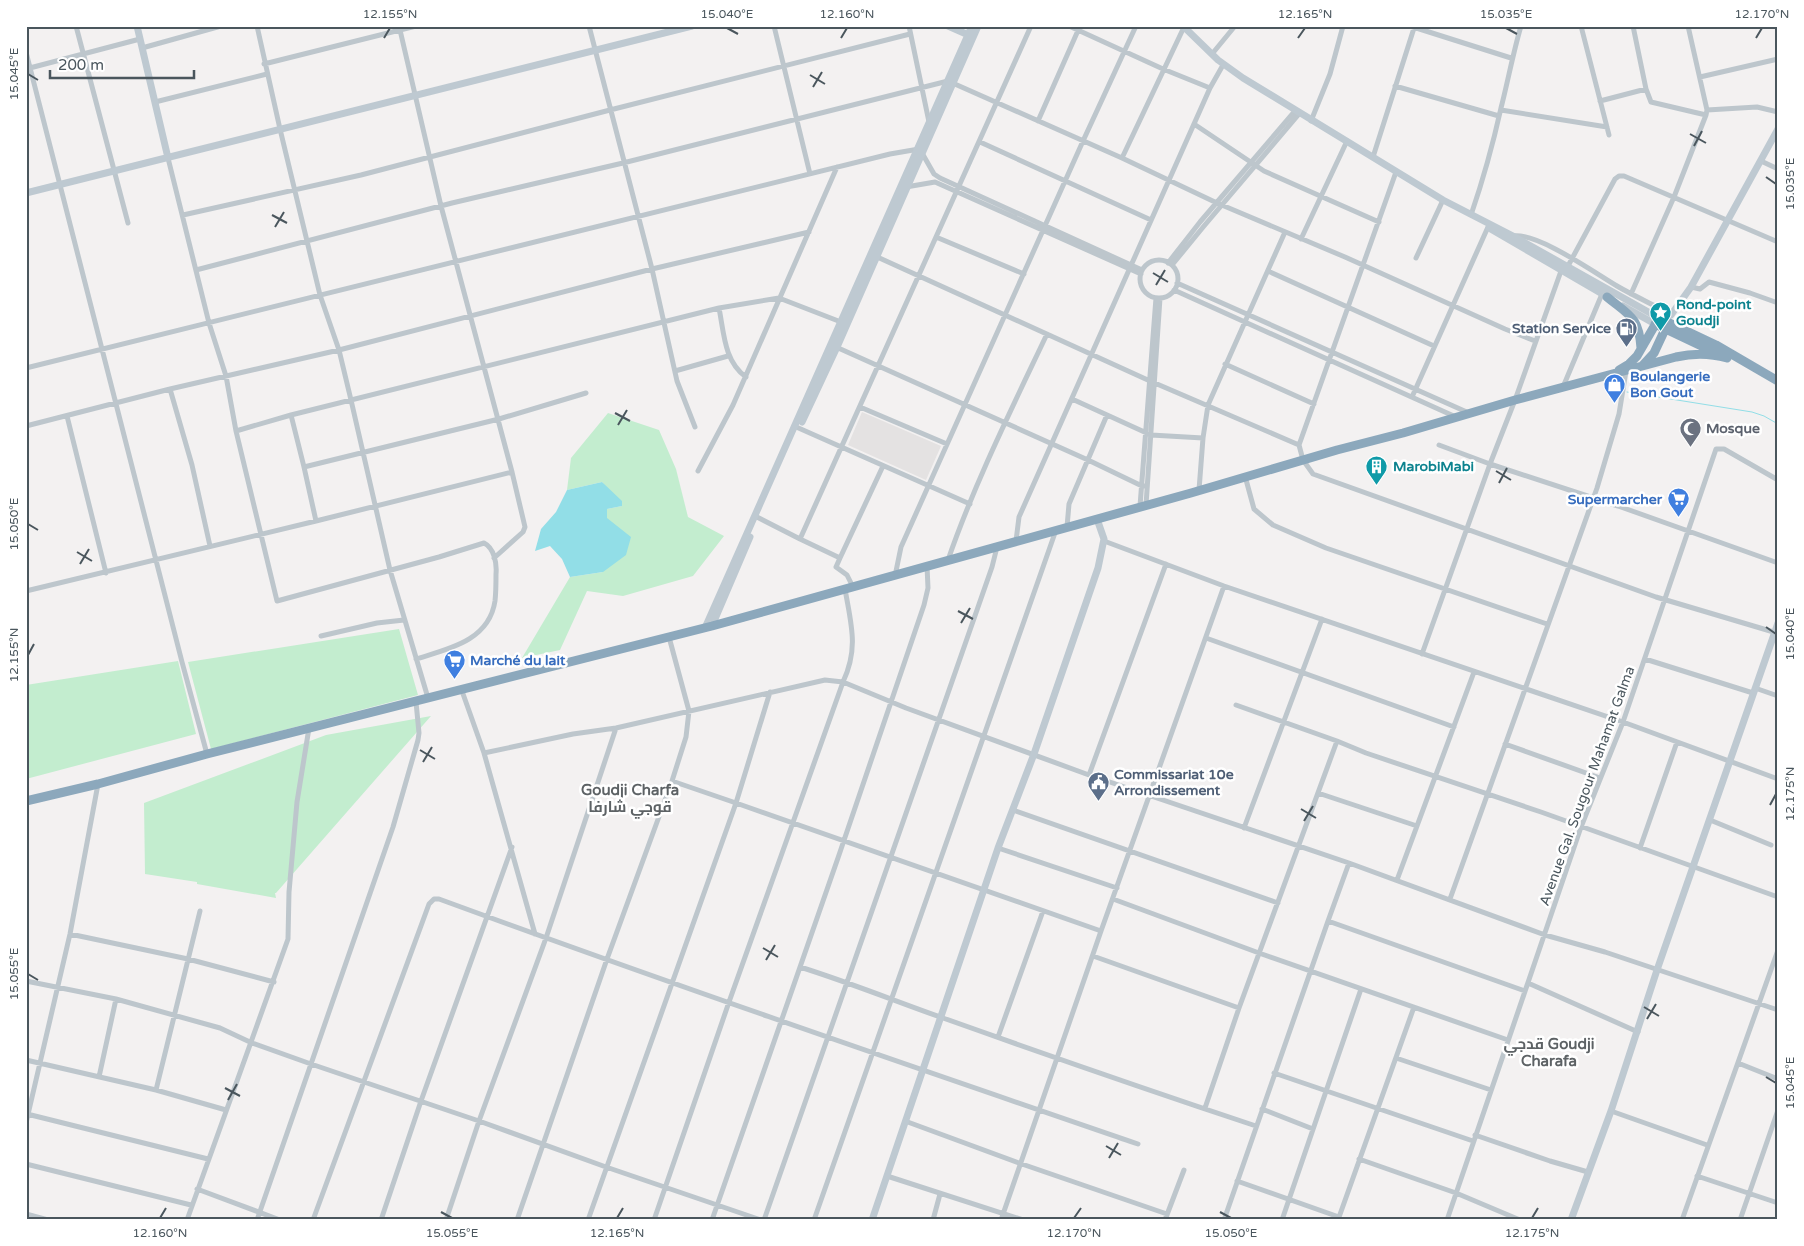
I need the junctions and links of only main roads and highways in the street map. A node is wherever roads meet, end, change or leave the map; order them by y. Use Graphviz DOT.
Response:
graph roads {
  1 [pos="1605,296"];
  2 [pos="1669,319"];
  3 [pos="1641,348"];
  4 [pos="1727,358"];
  5 [pos="1636,368"];
  6 [pos="1610,375"];
  7 [pos="1778,382"];
  8 [pos="26,801"];
  1 -- 3 [label="highway"];
  2 -- 3 [label="highway"];
  2 -- 4 [label="highway"];
  2 -- 5 [label="highway"];
  2 -- 7 [label="highway"];
  3 -- 6 [label="highway"];
  4 -- 5 [label="highway"];
  4 -- 7 [label="highway"];
  5 -- 6 [label="highway"];
  6 -- 8 [label="highway"];
}
